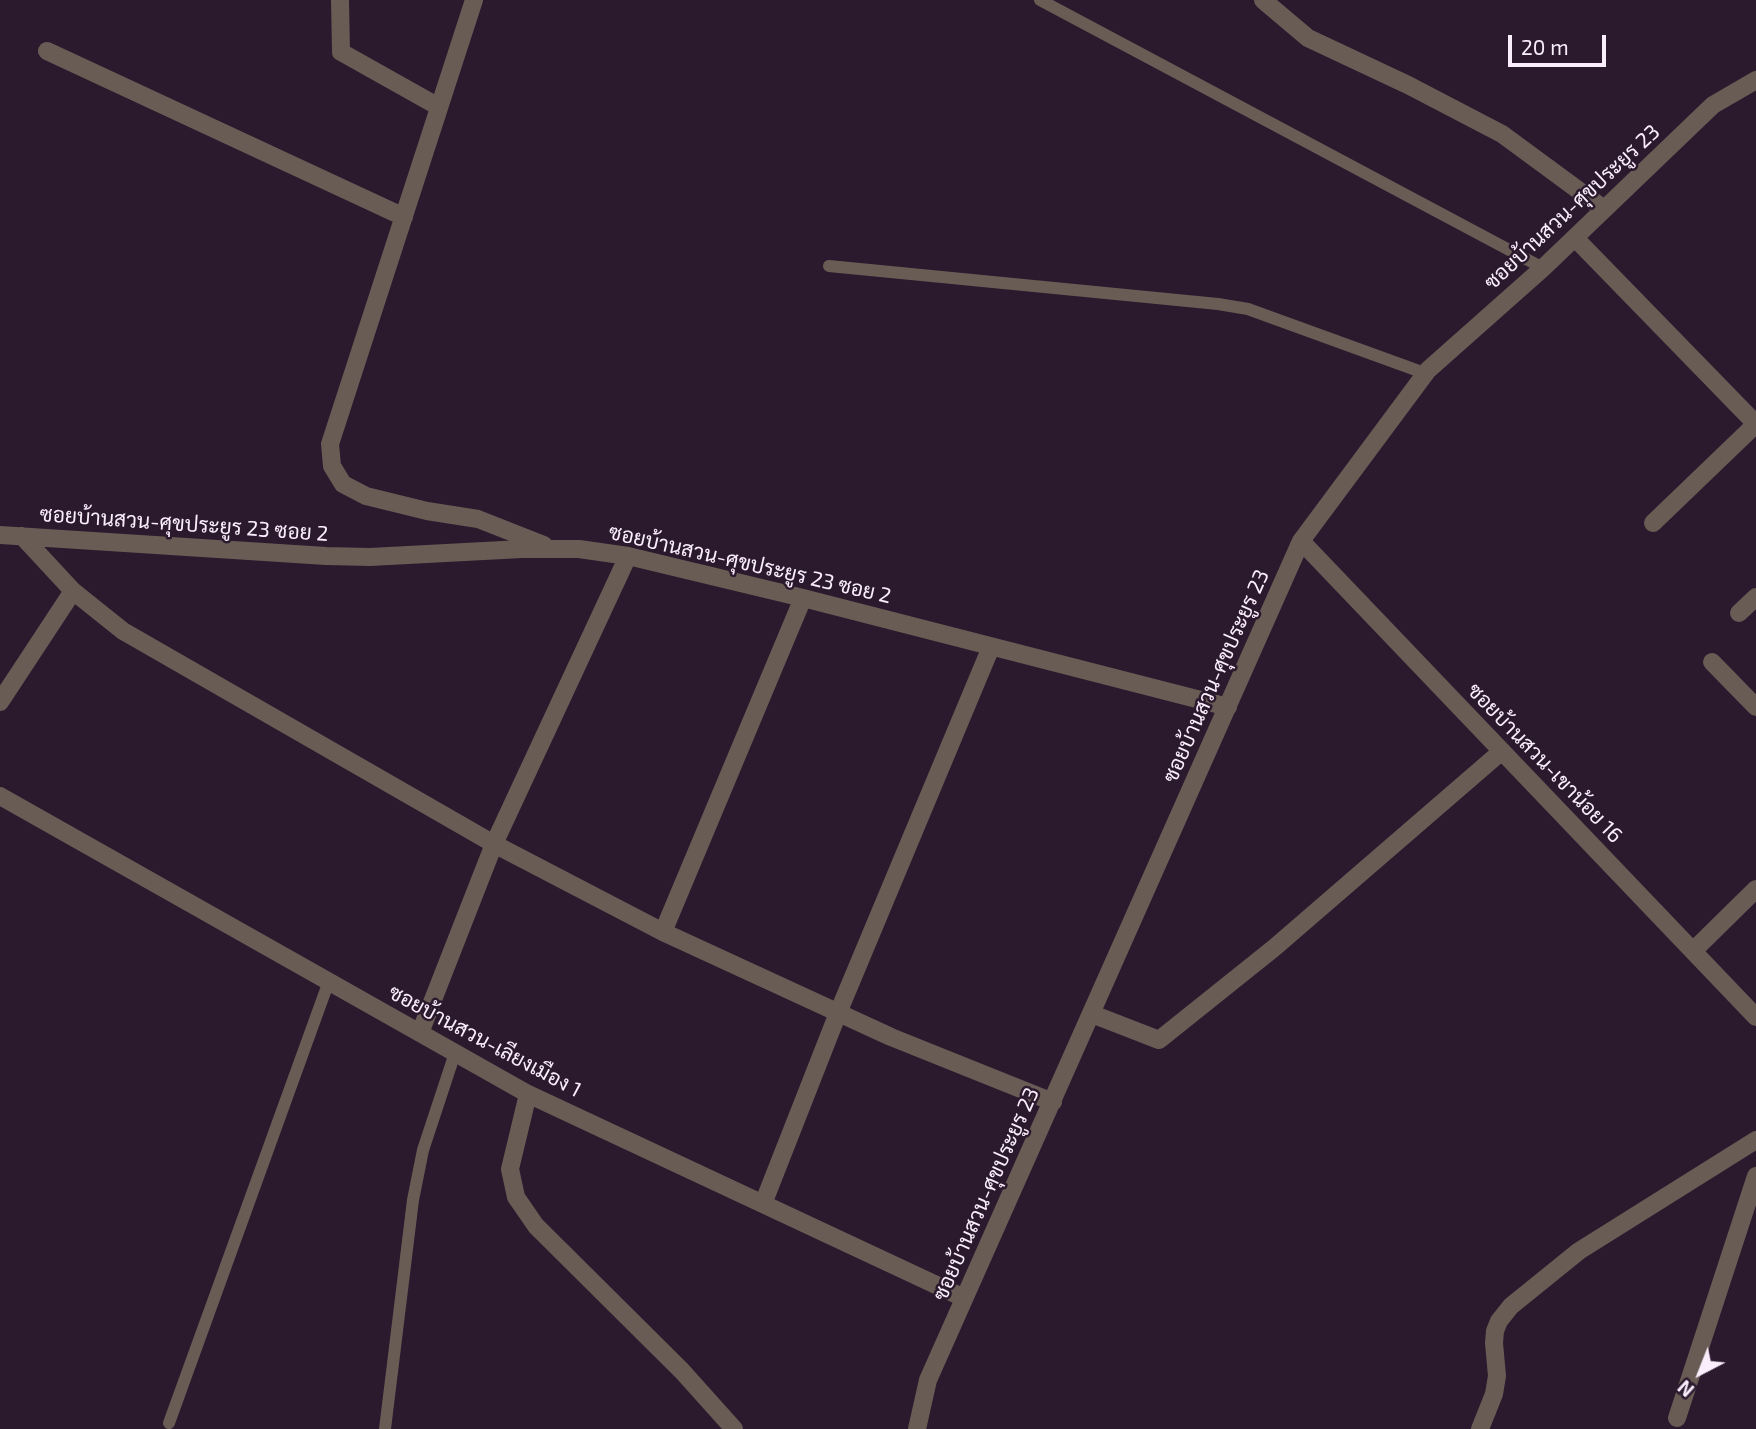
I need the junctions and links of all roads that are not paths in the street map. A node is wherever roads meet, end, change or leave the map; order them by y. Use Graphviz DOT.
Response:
graph roads {
  1 [pos="340,0"];
  2 [pos="474,0"];
  3 [pos="1040,0"];
  4 [pos="1263,0"];
  5 [pos="47,51"];
  6 [pos="1756,80"];
  7 [pos="439,107"];
  8 [pos="1604,209"];
  9 [pos="404,217"];
  10 [pos="1574,238"];
  11 [pos="829,266"];
  12 [pos="1543,268"];
  13 [pos="1427,374"];
  14 [pos="1756,424"];
  15 [pos="1653,523"];
  16 [pos="0,535"];
  17 [pos="22,536"];
  18 [pos="1301,541"];
  19 [pos="554,549"];
  20 [pos="628,556"];
  21 [pos="73,592"];
  22 [pos="1756,597"];
  23 [pos="803,598"];
  24 [pos="1739,613"];
  25 [pos="991,648"];
  26 [pos="1712,662"];
  27 [pos="0,702"];
  28 [pos="1228,707"];
  29 [pos="1756,707"];
  30 [pos="1502,751"];
  31 [pos="0,796"];
  32 [pos="494,844"];
  33 [pos="1756,889"];
  34 [pos="663,932"];
  35 [pos="1693,951"];
  36 [pos="329,981"];
  37 [pos="838,1013"];
  38 [pos="1092,1014"];
  39 [pos="1756,1017"];
  40 [pos="420,1033"];
  41 [pos="455,1053"];
  42 [pos="528,1094"];
  43 [pos="1053,1102"];
  44 [pos="1756,1140"];
  45 [pos="1756,1176"];
  46 [pos="763,1204"];
  47 [pos="964,1298"];
  48 [pos="1676,1418"];
  49 [pos="169,1423"];
  50 [pos="385,1429"];
  51 [pos="734,1429"];
  52 [pos="917,1429"];
  53 [pos="1480,1429"];
  1 -- 7 [label="street"];
  2 -- 7 [label="street"];
  3 -- 12 [label="lane"];
  4 -- 8 [label="street"];
  5 -- 9 [label="street"];
  6 -- 8 [label="street, ซอยบ้านสวน-ศุขประยูร 23"];
  7 -- 9 [label="street"];
  8 -- 10 [label="street, ซอยบ้านสวน-ศุขประยูร 23"];
  9 -- 19 [label="street"];
  10 -- 12 [label="street, ซอยบ้านสวน-ศุขประยูร 23"];
  10 -- 14 [label="street"];
  11 -- 13 [label="lane"];
  12 -- 13 [label="street, ซอยบ้านสวน-ศุขประยูร 23"];
  13 -- 18 [label="street, ซอยบ้านสวน-ศุขประยูร 23"];
  14 -- 15 [label="street"];
  16 -- 17 [label="street, ซอยบ้านสวน-ศุขประยูร 23 ซอย 2"];
  17 -- 19 [label="street, ซอยบ้านสวน-ศุขประยูร 23 ซอย 2"];
  17 -- 21 [label="street"];
  18 -- 28 [label="street, ซอยบ้านสวน-ศุขประยูร 23"];
  18 -- 30 [label="street, ซอยบ้านสวน-เขาน้อย 16"];
  19 -- 20 [label="street, ซอยบ้านสวน-ศุขประยูร 23 ซอย 2"];
  20 -- 23 [label="street, ซอยบ้านสวน-ศุขประยูร 23 ซอย 2"];
  20 -- 32 [label="street"];
  21 -- 27 [label="street"];
  21 -- 32 [label="street"];
  22 -- 24 [label="street"];
  23 -- 25 [label="street, ซอยบ้านสวน-ศุขประยูร 23 ซอย 2"];
  23 -- 34 [label="street"];
  25 -- 28 [label="street, ซอยบ้านสวน-ศุขประยูร 23 ซอย 2"];
  25 -- 37 [label="street"];
  26 -- 29 [label="street"];
  28 -- 38 [label="street, ซอยบ้านสวน-ศุขประยูร 23"];
  30 -- 35 [label="street, ซอยบ้านสวน-เขาน้อย 16"];
  30 -- 38 [label="street"];
  31 -- 36 [label="street, ซอยบ้านสวน-เลียงเมือง 1"];
  32 -- 34 [label="street"];
  32 -- 40 [label="street"];
  33 -- 35 [label="street"];
  34 -- 37 [label="street"];
  35 -- 39 [label="street, ซอยบ้านสวน-เขาน้อย 16"];
  36 -- 40 [label="street, ซอยบ้านสวน-เลียงเมือง 1"];
  36 -- 49 [label="lane"];
  37 -- 43 [label="street"];
  37 -- 46 [label="street"];
  38 -- 43 [label="street, ซอยบ้านสวน-ศุขประยูร 23"];
  40 -- 41 [label="street, ซอยบ้านสวน-เลียงเมือง 1"];
  41 -- 42 [label="street, ซอยบ้านสวน-เลียงเมือง 1"];
  41 -- 50 [label="lane"];
  42 -- 46 [label="street, ซอยบ้านสวน-เลียงเมือง 1"];
  42 -- 51 [label="street"];
  43 -- 47 [label="street, ซอยบ้านสวน-ศุขประยูร 23"];
  44 -- 53 [label="street"];
  45 -- 48 [label="street"];
  46 -- 47 [label="street, ซอยบ้านสวน-เลียงเมือง 1"];
  47 -- 52 [label="street, ซอยบ้านสวน-ศุขประยูร 23"];
}
